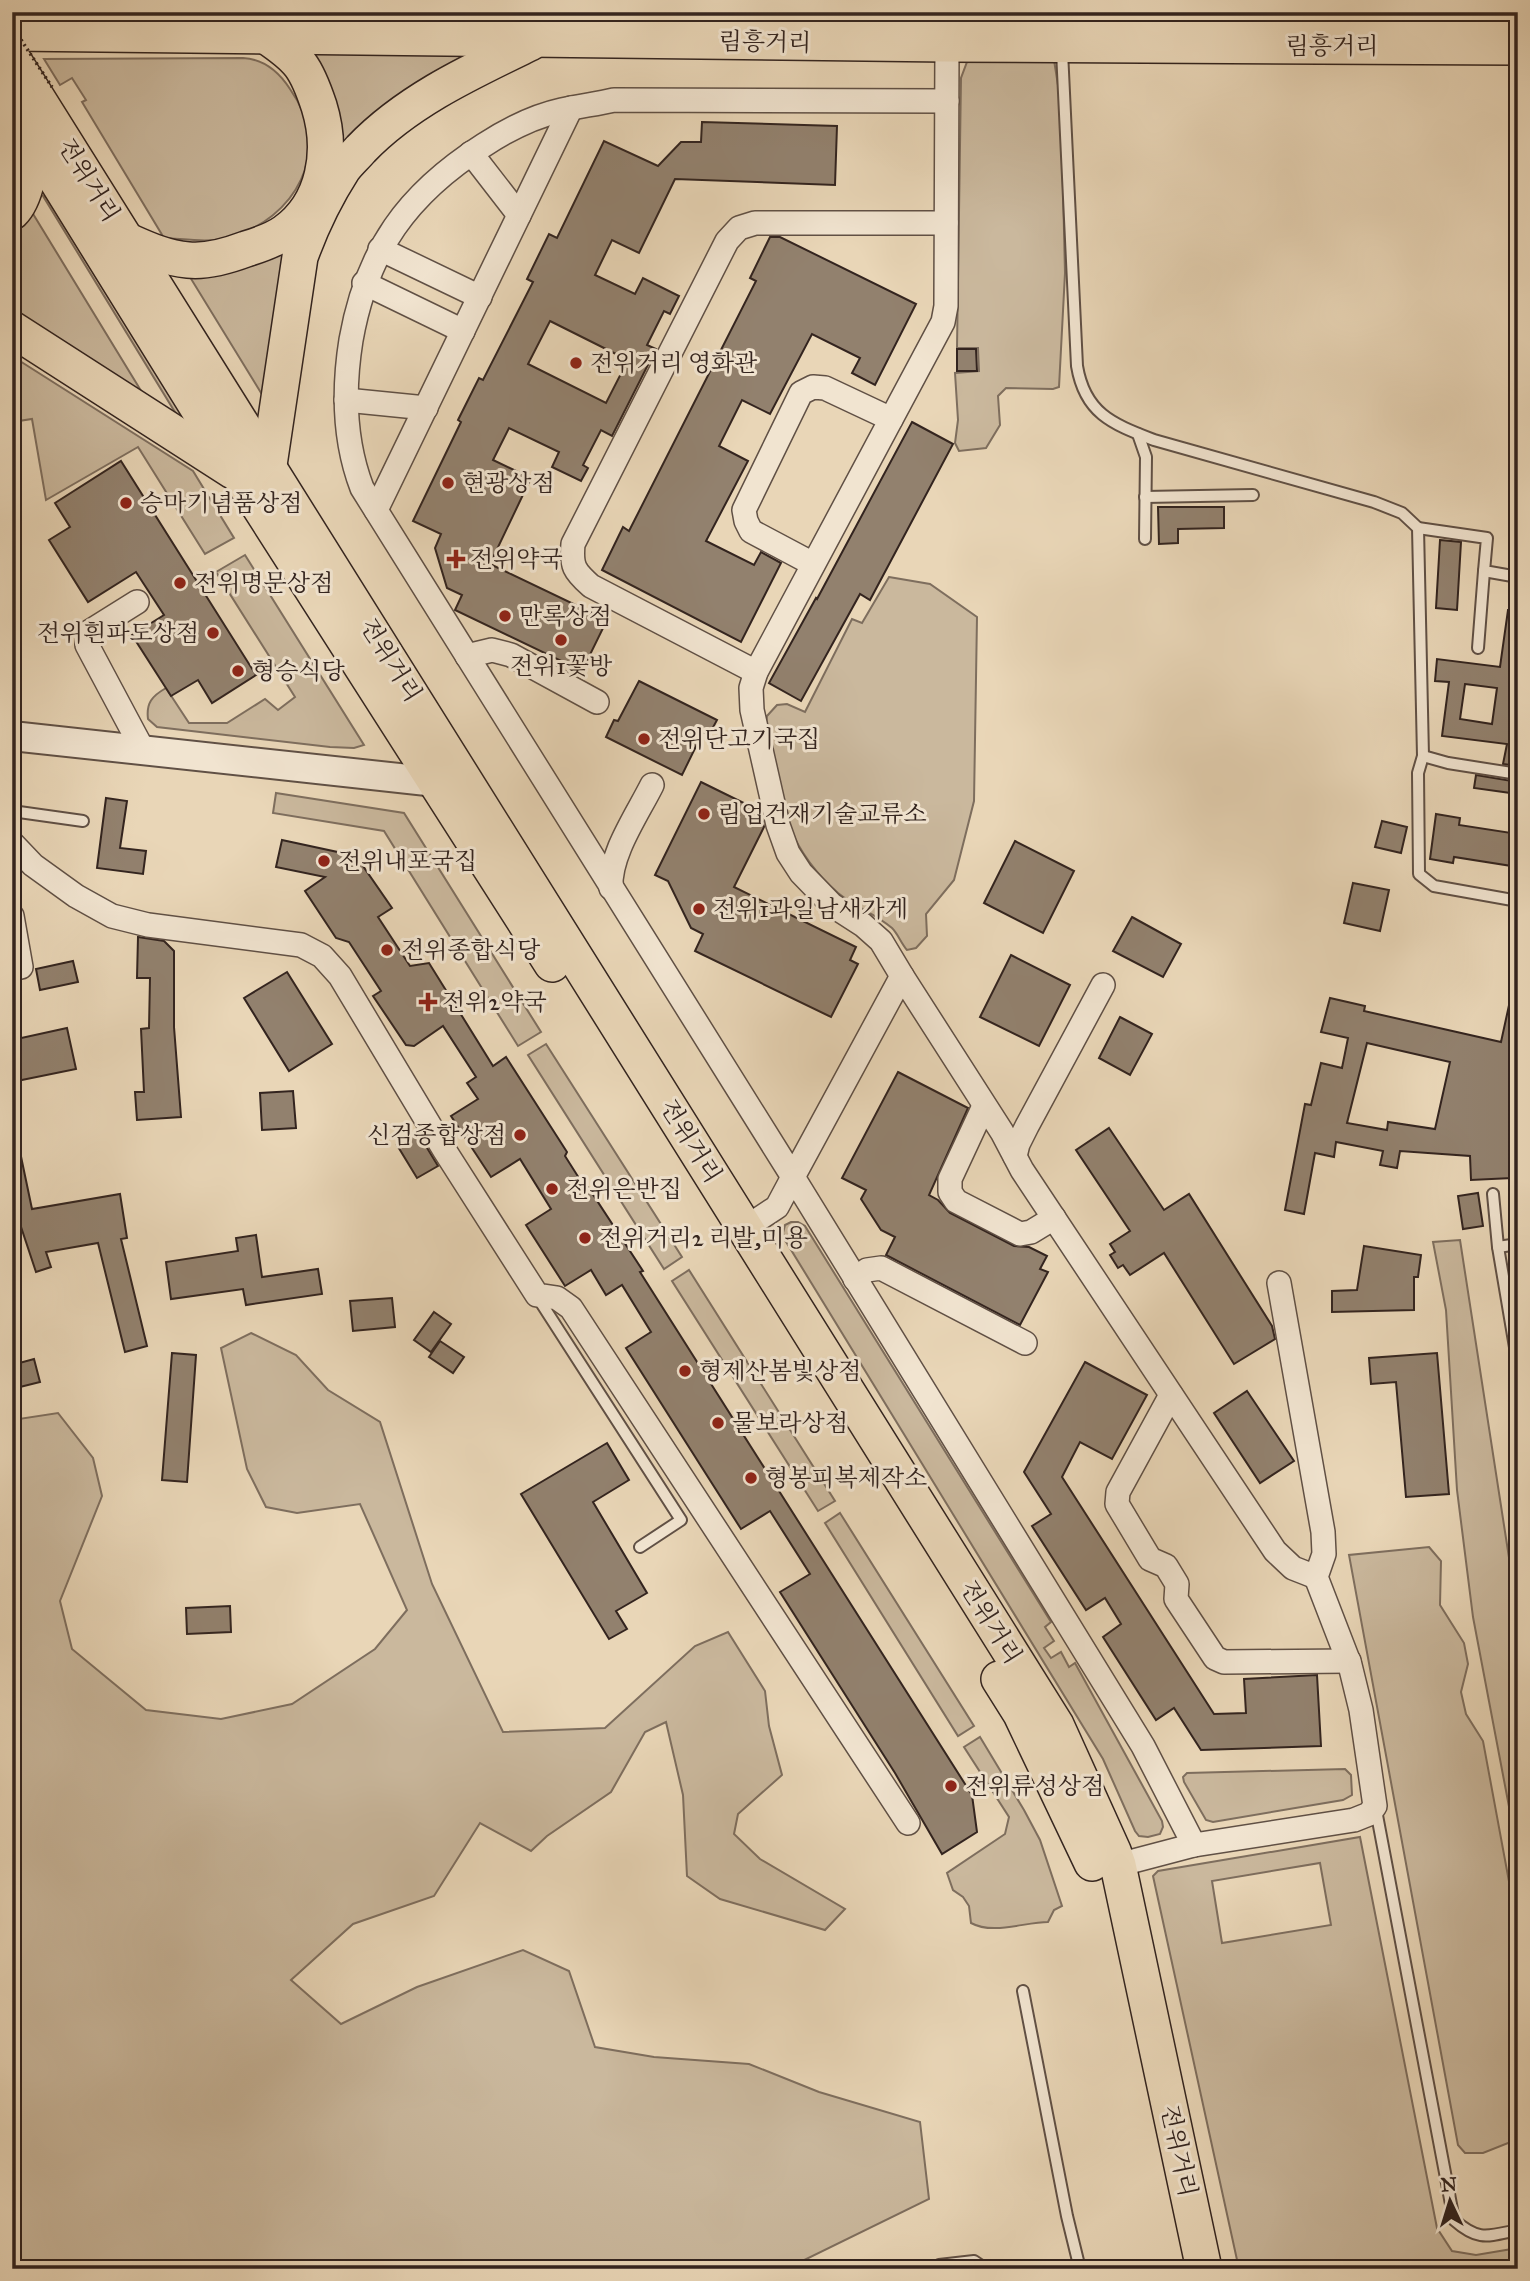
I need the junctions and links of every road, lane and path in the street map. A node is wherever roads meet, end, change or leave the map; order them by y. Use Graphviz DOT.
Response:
graph roads {
  1 [pos="172,12"];
  2 [pos="322,13"];
  3 [pos="718,14"];
  4 [pos="1518,15"];
  5 [pos="12,26"];
  6 [pos="1060,31"];
  7 [pos="12,33"];
  8 [pos="266,36"];
  9 [pos="537,39"];
  10 [pos="947,44"];
  11 [pos="1518,47"];
  12 [pos="25,83"];
  13 [pos="947,101"];
  14 [pos="571,108"];
  15 [pos="33,141"];
  16 [pos="471,153"];
  17 [pos="12,212"];
  18 [pos="519,215"];
  19 [pos="946,223"];
  20 [pos="128,241"];
  21 [pos="380,249"];
  22 [pos="365,283"];
  23 [pos="480,297"];
  24 [pos="12,330"];
  25 [pos="463,331"];
  26 [pos="346,400"];
  27 [pos="426,408"];
  28 [pos="891,419"];
  29 [pos="1138,434"];
  30 [pos="254,470"];
  31 [pos="1253,495"];
  32 [pos="1145,496"];
  33 [pos="376,510"];
  34 [pos="1418,528"];
  35 [pos="1145,539"];
  36 [pos="813,564"];
  37 [pos="1484,571"];
  38 [pos="1518,576"];
  39 [pos="136,602"];
  40 [pos="1478,648"];
  41 [pos="467,656"];
  42 [pos="756,672"];
  43 [pos="597,702"];
  44 [pos="12,736"];
  45 [pos="143,750"];
  46 [pos="1423,756"];
  47 [pos="1518,774"];
  48 [pos="436,782"];
  49 [pos="652,785"];
  50 [pos="12,811"];
  51 [pos="83,821"];
  52 [pos="12,843"];
  53 [pos="611,888"];
  54 [pos="1518,901"];
  55 [pos="12,916"];
  56 [pos="21,967"];
  57 [pos="902,976"];
  58 [pos="1103,985"];
  59 [pos="984,1106"];
  60 [pos="1015,1157"];
  61 [pos="793,1177"];
  62 [pos="1493,1195"];
  63 [pos="1054,1217"];
  64 [pos="745,1228"];
  65 [pos="1518,1244"];
  66 [pos="1497,1247"];
  67 [pos="855,1279"];
  68 [pos="1279,1283"];
  69 [pos="537,1295"];
  70 [pos="1512,1301"];
  71 [pos="1025,1343"];
  72 [pos="1518,1365"];
  73 [pos="1171,1395"];
  74 [pos="640,1547"];
  75 [pos="1316,1577"];
  76 [pos="1349,1661"];
  77 [pos="1375,1806"];
  78 [pos="908,1823"];
  79 [pos="1194,1844"];
  80 [pos="1118,1865"];
  81 [pos="1023,1991"];
  82 [pos="1518,2230"];
  83 [pos="933,2269"];
  84 [pos="986,2269"];
  85 [pos="1080,2269"];
  86 [pos="1186,2269"];
  87 [pos="1204,2269"];
  1 -- 2 [label="main road, 림흥거리"];
  2 -- 3 [label="main road, 림흥거리"];
  3 -- 6 [label="main road, 림흥거리"];
  4 -- 6 [label="main road, 림흥거리"];
  5 -- 12 [label="path, bridge"];
  6 -- 10 [label="main road, 림흥거리"];
  6 -- 11 [label="main road, 림흥거리"];
  6 -- 29 [label="lane"];
  7 -- 8 [label="main road, 림흥거리"];
  8 -- 9 [label="main road, 림흥거리"];
  8 -- 20 [label="main road"];
  9 -- 10 [label="main road, 림흥거리"];
  9 -- 30 [label="main road"];
  10 -- 13 [label="street"];
  12 -- 15 [label="main road, 전위거리"];
  12 -- 20 [label="main road, 전위거리"];
  13 -- 14 [label="street"];
  13 -- 19 [label="street"];
  14 -- 16 [label="street"];
  14 -- 18 [label="street"];
  15 -- 17 [label="main road"];
  15 -- 30 [label="main road, 전위거리"];
  16 -- 18 [label="street"];
  16 -- 21 [label="street"];
  18 -- 23 [label="street"];
  19 -- 28 [label="street"];
  19 -- 42 [label="street"];
  20 -- 30 [label="main road, 전위거리"];
  21 -- 22 [label="street"];
  21 -- 23 [label="street"];
  22 -- 25 [label="street"];
  22 -- 26 [label="street"];
  23 -- 25 [label="street"];
  24 -- 30 [label="main road"];
  25 -- 27 [label="street"];
  26 -- 27 [label="street"];
  26 -- 33 [label="street"];
  27 -- 33 [label="street"];
  28 -- 36 [label="street"];
  28 -- 36 [label="street"];
  29 -- 32 [label="lane"];
  29 -- 34 [label="lane"];
  30 -- 48 [label="main road, 전위거리"];
  30 -- 64 [label="main road, 전위거리"];
  31 -- 32 [label="lane"];
  32 -- 35 [label="lane"];
  33 -- 41 [label="street"];
  34 -- 37 [label="lane"];
  34 -- 46 [label="lane"];
  36 -- 42 [label="street"];
  37 -- 38 [label="lane"];
  37 -- 40 [label="lane"];
  39 -- 45 [label="street"];
  41 -- 43 [label="street"];
  41 -- 53 [label="street"];
  42 -- 57 [label="street"];
  44 -- 45 [label="street"];
  45 -- 48 [label="street"];
  46 -- 47 [label="lane"];
  46 -- 54 [label="lane"];
  48 -- 86 [label="main road, 전위거리"];
  49 -- 53 [label="street"];
  50 -- 51 [label="lane"];
  52 -- 69 [label="street"];
  53 -- 61 [label="street"];
  55 -- 56 [label="street"];
  57 -- 59 [label="street"];
  57 -- 61 [label="street"];
  58 -- 60 [label="street"];
  59 -- 60 [label="street"];
  59 -- 63 [label="street"];
  60 -- 63 [label="street"];
  61 -- 64 [label="street"];
  61 -- 67 [label="street"];
  62 -- 66 [label="lane"];
  63 -- 73 [label="street"];
  64 -- 80 [label="main road, 전위거리"];
  65 -- 66 [label="lane"];
  66 -- 70 [label="lane"];
  67 -- 71 [label="street"];
  67 -- 79 [label="street"];
  68 -- 75 [label="street"];
  69 -- 74 [label="lane"];
  69 -- 78 [label="street"];
  70 -- 72 [label="lane"];
  73 -- 75 [label="street"];
  73 -- 76 [label="street"];
  75 -- 76 [label="street"];
  76 -- 77 [label="street"];
  77 -- 79 [label="street"];
  77 -- 82 [label="lane"];
  79 -- 80 [label="street"];
  80 -- 87 [label="main road, 전위거리"];
  81 -- 85 [label="lane"];
  83 -- 84 [label="lane"];
}
